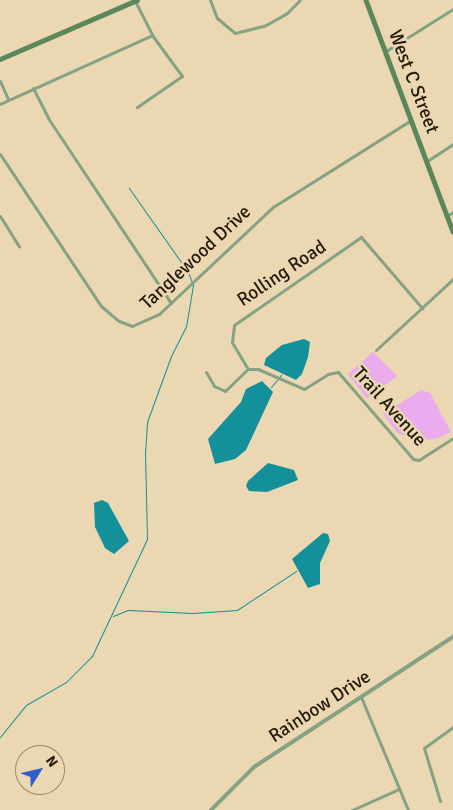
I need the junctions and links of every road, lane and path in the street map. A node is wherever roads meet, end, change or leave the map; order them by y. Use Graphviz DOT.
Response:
graph roads {
  1 [pos="136,0"];
  2 [pos="210,0"];
  3 [pos="300,0"];
  4 [pos="366,0"];
  5 [pos="453,9"];
  6 [pos="152,35"];
  7 [pos="386,51"];
  8 [pos="0,59"];
  9 [pos="0,82"];
  10 [pos="32,88"];
  11 [pos="8,100"];
  12 [pos="1,102"];
  13 [pos="137,107"];
  14 [pos="412,120"];
  15 [pos="453,144"];
  16 [pos="0,154"];
  17 [pos="427,161"];
  18 [pos="453,212"];
  19 [pos="0,216"];
  20 [pos="448,216"];
  21 [pos="453,231"];
  22 [pos="19,246"];
  23 [pos="453,279"];
  24 [pos="171,303"];
  25 [pos="422,308"];
  26 [pos="376,350"];
  27 [pos="248,370"];
  28 [pos="206,372"];
  29 [pos="453,438"];
  30 [pos="453,637"];
  31 [pos="361,697"];
  32 [pos="453,727"];
  33 [pos="399,789"];
  34 [pos="440,801"];
  35 [pos="211,810"];
  36 [pos="352,810"];
  37 [pos="408,810"];
  1 -- 6 [label="street"];
  1 -- 8 [label="main road"];
  2 -- 3 [label="street"];
  4 -- 7 [label="main road, West C Street"];
  5 -- 7 [label="street"];
  6 -- 10 [label="street"];
  6 -- 13 [label="street"];
  7 -- 14 [label="main road, West C Street"];
  9 -- 11 [label="street"];
  10 -- 11 [label="street"];
  10 -- 24 [label="street"];
  11 -- 12 [label="street"];
  14 -- 17 [label="main road, West C Street"];
  14 -- 24 [label="street, Tanglewood Drive"];
  15 -- 17 [label="street"];
  16 -- 24 [label="street, Tanglewood Drive"];
  17 -- 20 [label="main road, West C Street"];
  18 -- 20 [label="street"];
  19 -- 22 [label="street"];
  20 -- 21 [label="main road, West C Street"];
  23 -- 25 [label="street"];
  25 -- 26 [label="street"];
  25 -- 27 [label="street, Rolling Road"];
  27 -- 28 [label="street"];
  27 -- 29 [label="street, Trail Avenue"];
  30 -- 31 [label="street, Rainbow Drive"];
  31 -- 33 [label="street"];
  31 -- 35 [label="street, Rainbow Drive"];
  32 -- 34 [label="street"];
  33 -- 36 [label="street"];
  33 -- 37 [label="street"];
}
